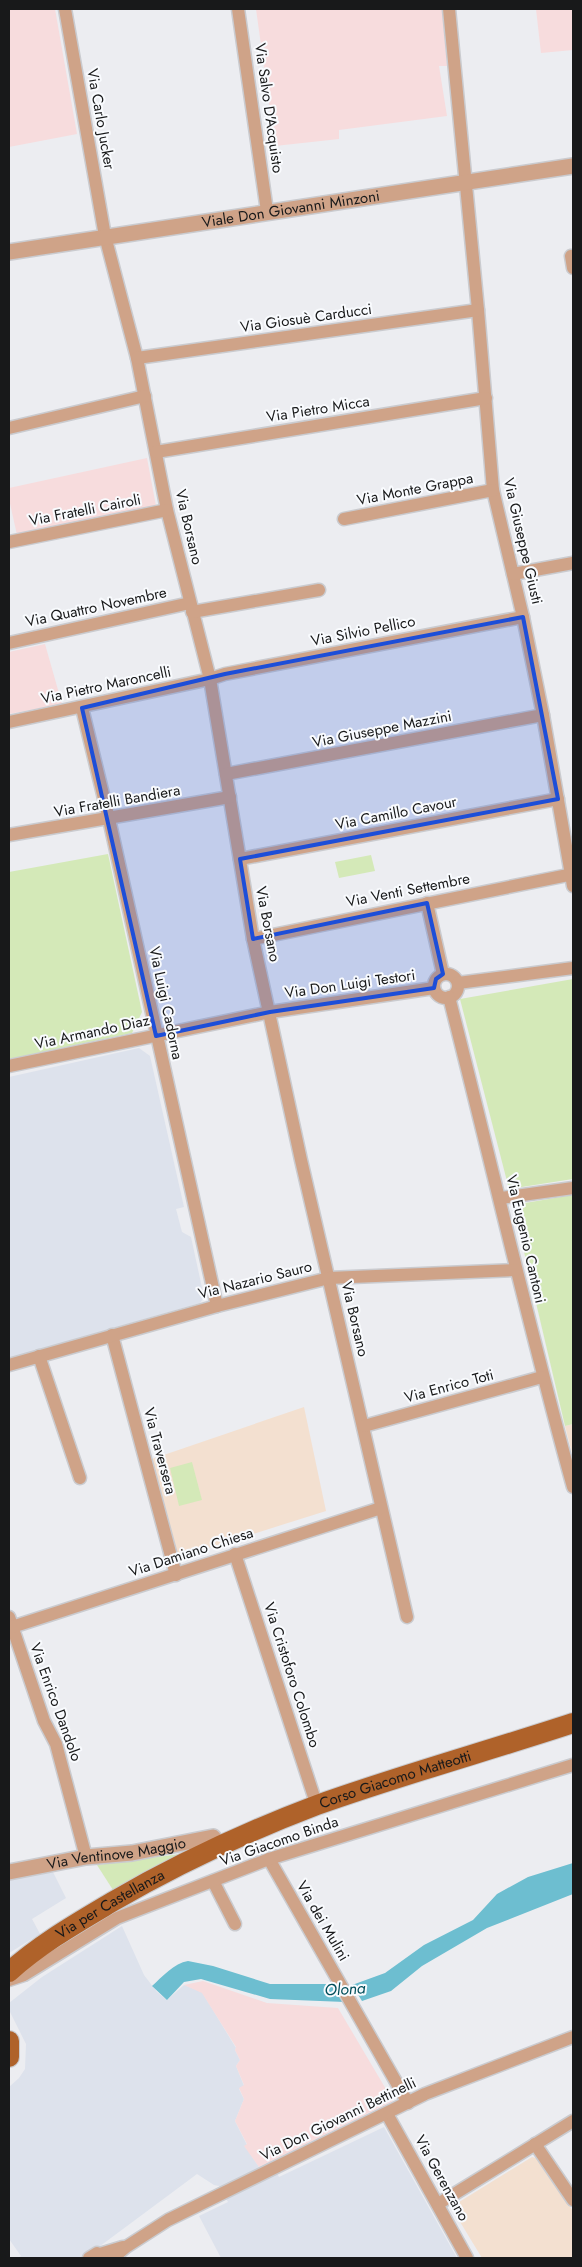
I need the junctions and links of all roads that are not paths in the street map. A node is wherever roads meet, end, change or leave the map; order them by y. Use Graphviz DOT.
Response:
graph roads {
  1 [pos="66,9"];
  2 [pos="238,9"];
  3 [pos="449,9"];
  4 [pos="573,166"];
  5 [pos="465,182"];
  6 [pos="267,211"];
  7 [pos="105,236"];
  8 [pos="9,252"];
  9 [pos="478,310"];
  10 [pos="137,358"];
  11 [pos="145,396"];
  12 [pos="486,398"];
  13 [pos="9,428"];
  14 [pos="156,452"];
  15 [pos="493,490"];
  16 [pos="167,510"];
  17 [pos="344,519"];
  18 [pos="9,542"];
  19 [pos="573,563"];
  20 [pos="512,574"];
  21 [pos="319,590"];
  22 [pos="191,607"];
  23 [pos="523,617"];
  24 [pos="9,642"];
  25 [pos="210,680"];
  26 [pos="82,708"];
  27 [pos="543,715"];
  28 [pos="9,722"];
  29 [pos="226,774"];
  30 [pos="230,797"];
  31 [pos="558,799"];
  32 [pos="109,819"];
  33 [pos="9,835"];
  34 [pos="240,859"];
  35 [pos="572,878"];
  36 [pos="427,903"];
  37 [pos="253,938"];
  38 [pos="573,968"];
  39 [pos="443,974"];
  40 [pos="458,983"];
  41 [pos="434,988"];
  42 [pos="449,998"];
  43 [pos="270,1012"];
  44 [pos="156,1036"];
  45 [pos="9,1066"];
  46 [pos="573,1188"];
  47 [pos="501,1198"];
  48 [pos="516,1270"];
  49 [pos="329,1278"];
  50 [pos="217,1306"];
  51 [pos="112,1335"];
  52 [pos="39,1356"];
  53 [pos="9,1365"];
  54 [pos="542,1377"];
  55 [pos="364,1426"];
  56 [pos="80,1478"];
  57 [pos="573,1487"];
  58 [pos="381,1508"];
  59 [pos="235,1554"];
  60 [pos="176,1575"];
  61 [pos="407,1617"];
  62 [pos="10,1622"];
  63 [pos="573,1723"];
  64 [pos="573,1765"];
  65 [pos="317,1806"];
  66 [pos="219,1846"];
  67 [pos="86,1857"];
  68 [pos="269,1859"];
  69 [pos="9,1872"];
  70 [pos="213,1881"];
  71 [pos="235,1924"];
  72 [pos="9,1972"];
  73 [pos="9,1980"];
  74 [pos="573,2037"];
  75 [pos="9,2041"];
  76 [pos="9,2057"];
  77 [pos="408,2103"];
  78 [pos="387,2114"];
  79 [pos="573,2120"];
  80 [pos="535,2144"];
  81 [pos="573,2200"];
  82 [pos="438,2204"];
  83 [pos="126,2252"];
  84 [pos="102,2257"];
  85 [pos="467,2258"];
  1 -- 7 [label="street, Via Carlo Jucker"];
  2 -- 6 [label="street, Via Salvo D'Acquisto"];
  3 -- 5 [label="street, Via Giuseppe Giusti"];
  4 -- 5 [label="street, Viale Don Giovanni Minzoni"];
  5 -- 6 [label="street, Viale Don Giovanni Minzoni"];
  5 -- 9 [label="street, Via Giuseppe Giusti"];
  6 -- 7 [label="street, Viale Don Giovanni Minzoni"];
  7 -- 8 [label="street, Viale Don Giovanni Minzoni"];
  7 -- 10 [label="street, Via Borsano"];
  9 -- 10 [label="street, Via Giosuè Carducci"];
  9 -- 12 [label="street, Via Giuseppe Giusti"];
  10 -- 11 [label="street, Via Borsano"];
  11 -- 13 [label="street"];
  11 -- 14 [label="street, Via Borsano"];
  12 -- 14 [label="street, Via Pietro Micca"];
  12 -- 15 [label="street, Via Giuseppe Giusti"];
  14 -- 16 [label="street, Via Borsano"];
  15 -- 17 [label="street, Via Monte Grappa"];
  15 -- 20 [label="street, Via Giuseppe Giusti"];
  16 -- 18 [label="street, Via Fratelli Cairoli"];
  16 -- 22 [label="street, Via Borsano"];
  19 -- 20 [label="street"];
  20 -- 23 [label="street, Via Giuseppe Giusti"];
  21 -- 22 [label="street, Via Quattro Novembre"];
  22 -- 24 [label="street, Via Quattro Novembre"];
  22 -- 25 [label="street, Via Borsano"];
  23 -- 25 [label="street, Via Silvio Pellico"];
  23 -- 27 [label="street, Via Giuseppe Giusti"];
  25 -- 26 [label="street, Via Pietro Maroncelli"];
  25 -- 29 [label="street, Via Borsano"];
  26 -- 28 [label="street, Via Pietro Maroncelli"];
  26 -- 32 [label="street, Via Luigi Cadorna"];
  27 -- 29 [label="street, Via Giuseppe Mazzini"];
  27 -- 31 [label="street, Via Giuseppe Giusti"];
  29 -- 30 [label="street, Via Borsano"];
  30 -- 32 [label="street, Via Fratelli Bandiera"];
  30 -- 34 [label="street, Via Borsano"];
  31 -- 34 [label="street, Via Camillo Cavour"];
  31 -- 35 [label="street, Via Giuseppe Giusti"];
  32 -- 33 [label="street, Via Fratelli Bandiera"];
  32 -- 44 [label="street, Via Luigi Cadorna"];
  34 -- 37 [label="street, Via Borsano"];
  35 -- 36 [label="street, Via Venti Settembre"];
  36 -- 37 [label="street, Via Venti Settembre"];
  36 -- 39 [label="street"];
  37 -- 43 [label="street, Via Borsano"];
  38 -- 40 [label="street"];
  39 -- 40 [label="street"];
  39 -- 41 [label="street, Via Don Luigi Testori"];
  40 -- 42 [label="street"];
  41 -- 42 [label="street, Via Don Luigi Testori"];
  41 -- 43 [label="street, Via Don Luigi Testori"];
  42 -- 47 [label="street, Via Eugenio Cantoni"];
  43 -- 44 [label="street, Via Armando Diaz"];
  43 -- 49 [label="street, Via Borsano"];
  44 -- 45 [label="street, Via Armando Diaz"];
  44 -- 50 [label="street, Via Luigi Cadorna"];
  46 -- 47 [label="street"];
  47 -- 48 [label="street, Via Eugenio Cantoni"];
  48 -- 49 [label="street, Via Nazario Sauro"];
  48 -- 54 [label="street, Via Eugenio Cantoni"];
  49 -- 50 [label="street, Via Nazario Sauro"];
  49 -- 55 [label="street, Via Borsano"];
  50 -- 51 [label="street, Via Nazario Sauro"];
  51 -- 52 [label="street, Via Nazario Sauro"];
  51 -- 60 [label="street, Via Traversera"];
  52 -- 53 [label="street, Via Nazario Sauro"];
  52 -- 56 [label="street"];
  54 -- 55 [label="street, Via Enrico Toti"];
  54 -- 57 [label="street, Via Eugenio Cantoni"];
  55 -- 58 [label="street, Via Borsano"];
  58 -- 59 [label="street, Via Damiano Chiesa"];
  58 -- 61 [label="street, Via Borsano"];
  59 -- 60 [label="street, Via Damiano Chiesa"];
  59 -- 65 [label="street, Via Cristoforo Colombo"];
  60 -- 62 [label="street, Via Damiano Chiesa"];
  62 -- 67 [label="street, Via Enrico Dandolo"];
  63 -- 65 [label="main road, Corso Giacomo Matteotti"];
  64 -- 68 [label="street, Via Giacomo Binda"];
  65 -- 66 [label="main road, Corso Giacomo Matteotti"];
  66 -- 67 [label="street, Via Ventinove Maggio"];
  66 -- 72 [label="main road, Via per Castellanza"];
  67 -- 69 [label="street, Via Ventinove Maggio"];
  68 -- 70 [label="street, Via Giacomo Binda"];
  68 -- 77 [label="street, Via dei Mulini"];
  70 -- 71 [label="street"];
  70 -- 73 [label="street, Via Giacomo Binda"];
  74 -- 77 [label="street, Via Don Giovanni Bettinelli"];
  75 -- 76 [label="main road"];
  77 -- 78 [label="street, Via Don Giovanni Bettinelli"];
  78 -- 82 [label="street, Via Gerenzano"];
  78 -- 83 [label="street, Via Don Giovanni Bettinelli"];
  79 -- 80 [label="street"];
  80 -- 81 [label="street"];
  80 -- 82 [label="street"];
  82 -- 85 [label="street, Via Gerenzano"];
  83 -- 84 [label="street, Via Don Giovanni Bettinelli"];
}
